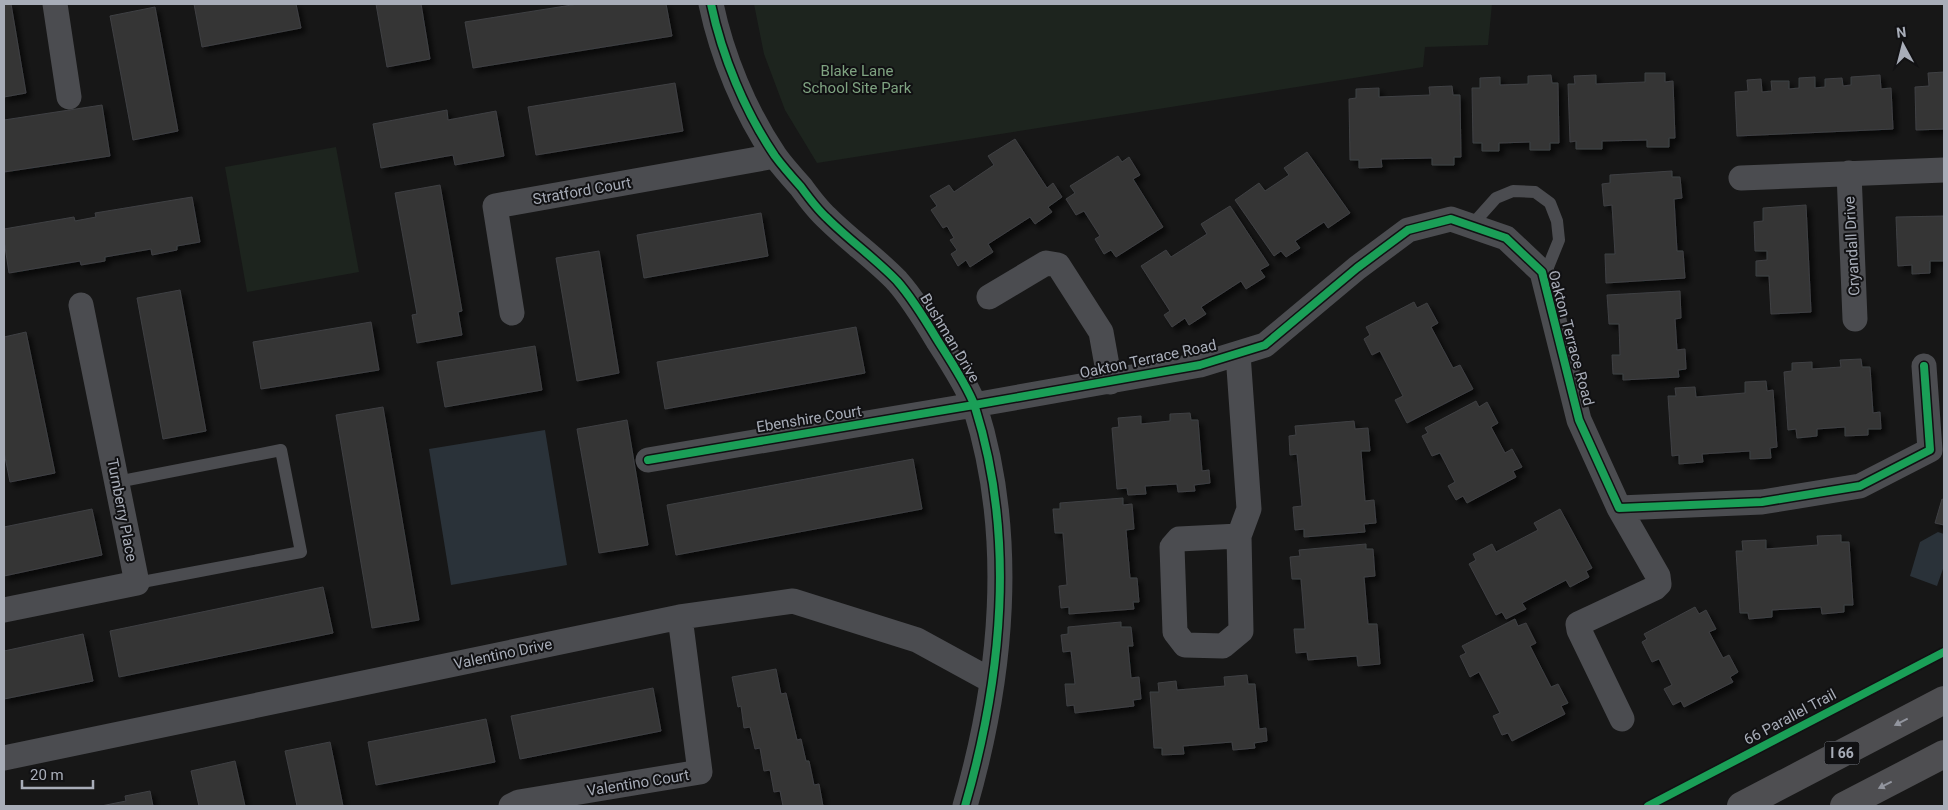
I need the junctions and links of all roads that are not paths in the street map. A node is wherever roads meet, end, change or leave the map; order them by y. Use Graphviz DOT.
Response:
graph roads {
  1 [pos="55,4"];
  2 [pos="711,4"];
  3 [pos="69,97"];
  4 [pos="775,156"];
  5 [pos="1944,170"];
  6 [pos="1849,173"];
  7 [pos="1741,178"];
  8 [pos="1471,226"];
  9 [pos="1543,278"];
  10 [pos="988,297"];
  11 [pos="82,305"];
  12 [pos="512,313"];
  13 [pos="1855,319"];
  14 [pos="1238,354"];
  15 [pos="1924,366"];
  16 [pos="1110,382"];
  17 [pos="974,405"];
  18 [pos="648,460"];
  19 [pos="117,482"];
  20 [pos="1619,508"];
  21 [pos="1239,536"];
  22 [pos="136,584"];
  23 [pos="4,610"];
  24 [pos="680,617"];
  25 [pos="992,680"];
  26 [pos="1944,700"];
  27 [pos="1622,719"];
  28 [pos="1944,754"];
  29 [pos="4,758"];
  30 [pos="511,806"];
  31 [pos="965,806"];
  32 [pos="1741,806"];
  33 [pos="1844,806"];
  1 -- 3 [label="street"];
  2 -- 4 [label="street, Bushman Drive"];
  4 -- 12 [label="street, Stratford Court"];
  4 -- 17 [label="street, Bushman Drive"];
  5 -- 6 [label="street"];
  6 -- 7 [label="street"];
  6 -- 13 [label="street, Cryandall Drive"];
  8 -- 9 [label="street, Oakton Terrace Road"];
  8 -- 9 [label="lane"];
  8 -- 14 [label="street, Oakton Terrace Road"];
  9 -- 20 [label="street, Oakton Terrace Road"];
  10 -- 16 [label="street"];
  11 -- 19 [label="street, Turnberry Place"];
  14 -- 16 [label="street, Oakton Terrace Road"];
  14 -- 21 [label="street"];
  15 -- 20 [label="street"];
  16 -- 17 [label="street, Oakton Terrace Road"];
  17 -- 18 [label="street, Ebenshire Court"];
  17 -- 25 [label="street, Bushman Drive"];
  19 -- 22 [label="street, Turnberry Place"];
  19 -- 22 [label="lane"];
  20 -- 27 [label="street, Oakton Terrace Road"];
  21 -- 21 [label="street"];
  22 -- 23 [label="street"];
  24 -- 25 [label="street, Valentino Drive"];
  24 -- 29 [label="street, Valentino Drive"];
  24 -- 30 [label="street, Valentino Court"];
  25 -- 31 [label="street, Bushman Drive"];
  26 -- 32 [label="highway, I 66, one-way"];
  28 -- 33 [label="highway, one-way"];
}
